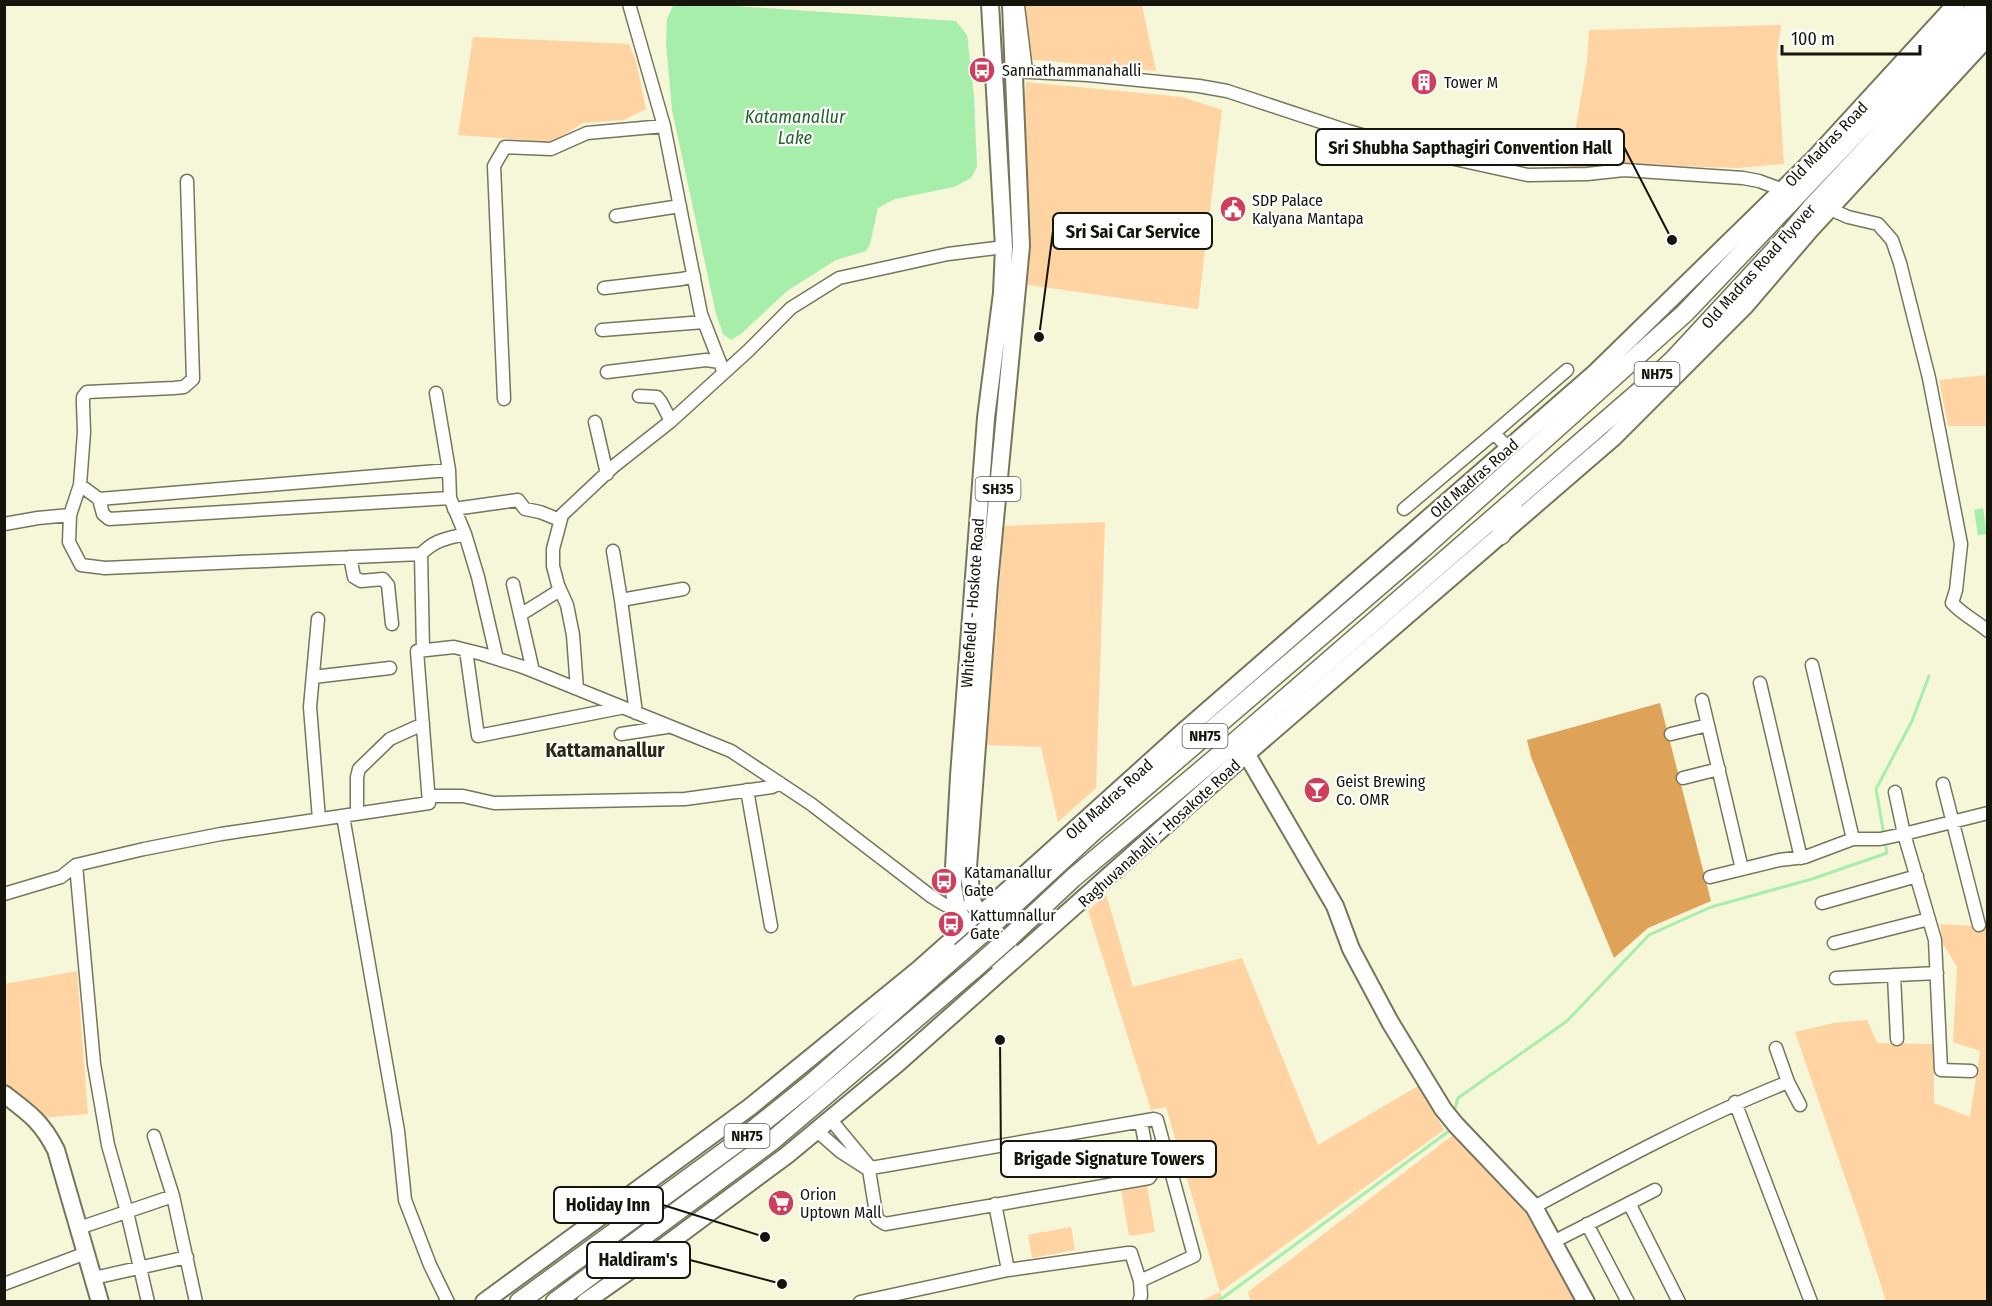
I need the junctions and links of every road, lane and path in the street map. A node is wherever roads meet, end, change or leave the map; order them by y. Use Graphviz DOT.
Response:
graph roads {
  1 [pos="629,4"];
  2 [pos="990,4"];
  3 [pos="1011,4"];
  4 [pos="1018,4"];
  5 [pos="1956,4"];
  6 [pos="1979,4"];
  7 [pos="1988,19"];
  8 [pos="1988,37"];
  9 [pos="994,70"];
  10 [pos="1020,71"];
  11 [pos="664,126"];
  12 [pos="187,181"];
  13 [pos="1792,190"];
  14 [pos="680,206"];
  15 [pos="1821,208"];
  16 [pos="615,216"];
  17 [pos="1004,247"];
  18 [pos="694,276"];
  19 [pos="604,288"];
  20 [pos="1007,315"];
  21 [pos="704,321"];
  22 [pos="602,330"];
  23 [pos="1623,357"];
  24 [pos="722,367"];
  25 [pos="1567,369"];
  26 [pos="607,372"];
  27 [pos="436,393"];
  28 [pos="639,396"];
  29 [pos="504,399"];
  30 [pos="595,422"];
  31 [pos="671,422"];
  32 [pos="1494,433"];
  33 [pos="1508,448"];
  34 [pos="449,470"];
  35 [pos="607,474"];
  36 [pos="80,485"];
  37 [pos="1514,498"];
  38 [pos="99,499"];
  39 [pos="452,504"];
  40 [pos="1404,509"];
  41 [pos="70,515"];
  42 [pos="560,520"];
  43 [pos="4,524"];
  44 [pos="465,534"];
  45 [pos="1501,535"];
  46 [pos="613,551"];
  47 [pos="421,554"];
  48 [pos="350,557"];
  49 [pos="513,584"];
  50 [pos="683,589"];
  51 [pos="560,590"];
  52 [pos="621,600"];
  53 [pos="520,615"];
  54 [pos="318,619"];
  55 [pos="392,624"];
  56 [pos="1988,631"];
  57 [pos="423,650"];
  58 [pos="466,650"];
  59 [pos="497,659"];
  60 [pos="1812,665"];
  61 [pos="390,668"];
  62 [pos="533,671"];
  63 [pos="313,677"];
  64 [pos="1760,683"];
  65 [pos="577,689"];
  66 [pos="1702,700"];
  67 [pos="621,707"];
  68 [pos="636,713"];
  69 [pos="423,724"];
  70 [pos="1708,725"];
  71 [pos="670,726"];
  72 [pos="621,734"];
  73 [pos="1671,734"];
  74 [pos="1247,755"];
  75 [pos="1719,769"];
  76 [pos="1683,778"];
  77 [pos="780,783"];
  78 [pos="1943,784"];
  79 [pos="747,790"];
  80 [pos="1894,792"];
  81 [pos="429,796"];
  82 [pos="1988,813"];
  83 [pos="357,814"];
  84 [pos="343,816"];
  85 [pos="319,819"];
  86 [pos="1952,822"];
  87 [pos="1904,834"];
  88 [pos="1853,839"];
  89 [pos="1801,858"];
  90 [pos="76,865"];
  91 [pos="1742,869"];
  92 [pos="1917,876"];
  93 [pos="1710,877"];
  94 [pos="4,894"];
  95 [pos="1822,903"];
  96 [pos="976,913"];
  97 [pos="1929,919"];
  98 [pos="1979,925"];
  99 [pos="771,926"];
  100 [pos="967,926"];
  101 [pos="1834,943"];
  102 [pos="1011,964"];
  103 [pos="1937,974"];
  104 [pos="1894,975"];
  105 [pos="1836,978"];
  106 [pos="1897,1039"];
  107 [pos="1776,1048"];
  108 [pos="1971,1071"];
  109 [pos="1788,1082"];
  110 [pos="4,1094"];
  111 [pos="1735,1102"];
  112 [pos="1800,1105"];
  113 [pos="1141,1122"];
  114 [pos="824,1125"];
  115 [pos="154,1136"];
  116 [pos="870,1169"];
  117 [pos="1655,1190"];
  118 [pos="173,1196"];
  119 [pos="1629,1203"];
  120 [pos="995,1204"];
  121 [pos="1534,1207"];
  122 [pos="127,1212"];
  123 [pos="1587,1224"];
  124 [pos="79,1228"];
  125 [pos="1554,1242"];
  126 [pos="86,1253"];
  127 [pos="187,1257"];
  128 [pos="140,1268"];
  129 [pos="1008,1270"];
  130 [pos="94,1278"];
  131 [pos="1140,1281"];
  132 [pos="4,1284"];
  133 [pos="100,1302"];
  134 [pos="148,1302"];
  135 [pos="196,1302"];
  136 [pos="448,1302"];
  137 [pos="484,1302"];
  138 [pos="519,1302"];
  139 [pos="555,1302"];
  140 [pos="585,1302"];
  141 [pos="860,1302"];
  142 [pos="1139,1302"];
  143 [pos="1586,1302"];
  144 [pos="1628,1302"];
  145 [pos="1679,1302"];
  146 [pos="1811,1302"];
  1 -- 11 [label="street"];
  2 -- 9 [label="main road, Whitefield - Hoskote Road / SH35"];
  3 -- 10 [label="main road, Whitefield - Hoskote Road / SH35"];
  4 -- 10 [label="street"];
  5 -- 13 [label="main road, Old Madras Road"];
  6 -- 13 [label="highway, Old Madras Road Flyover / NH75"];
  7 -- 15 [label="highway, Old Madras Road Flyover / NH75"];
  8 -- 15 [label="main road, Raghuvanahalli - Hosakote Road"];
  9 -- 10 [label="street"];
  9 -- 17 [label="main road, Whitefield - Hoskote Road / SH35"];
  10 -- 13 [label="street"];
  10 -- 20 [label="main road, Whitefield - Hoskote Road / SH35"];
  11 -- 14 [label="street"];
  11 -- 29 [label="street"];
  12 -- 36 [label="street"];
  13 -- 23 [label="highway, Old Madras Road Flyover / NH75"];
  14 -- 16 [label="street"];
  14 -- 18 [label="street"];
  15 -- 37 [label="highway, Old Madras Road Flyover / NH75"];
  15 -- 45 [label="main road, Raghuvanahalli - Hosakote Road"];
  15 -- 56 [label="street"];
  17 -- 20 [label="main road, Whitefield - Hoskote Road / SH35"];
  17 -- 24 [label="street"];
  18 -- 19 [label="street"];
  18 -- 21 [label="street"];
  20 -- 96 [label="main road, Whitefield - Hoskote Road / SH35"];
  21 -- 22 [label="street"];
  21 -- 24 [label="street"];
  23 -- 33 [label="main road, Old Madras Road"];
  23 -- 96 [label="highway, Old Madras Road / NH75"];
  24 -- 26 [label="street"];
  24 -- 31 [label="street"];
  25 -- 32 [label="street"];
  27 -- 34 [label="street"];
  28 -- 31 [label="street"];
  30 -- 35 [label="street"];
  31 -- 35 [label="street"];
  32 -- 33 [label="street"];
  32 -- 40 [label="street"];
  33 -- 96 [label="main road, Old Madras Road"];
  34 -- 38 [label="street"];
  34 -- 39 [label="street"];
  35 -- 42 [label="street"];
  36 -- 38 [label="street"];
  36 -- 41 [label="street"];
  37 -- 45 [label="highway"];
  37 -- 139 [label="highway, NH75, bridge"];
  38 -- 39 [label="street"];
  39 -- 42 [label="street"];
  39 -- 44 [label="street"];
  41 -- 43 [label="street"];
  41 -- 48 [label="street"];
  42 -- 51 [label="street"];
  44 -- 47 [label="street"];
  44 -- 59 [label="street"];
  45 -- 74 [label="main road, Raghuvanahalli - Hosakote Road"];
  46 -- 52 [label="street"];
  47 -- 48 [label="street"];
  47 -- 57 [label="street"];
  48 -- 55 [label="street"];
  49 -- 53 [label="street"];
  50 -- 52 [label="street"];
  51 -- 53 [label="street"];
  51 -- 65 [label="street"];
  52 -- 68 [label="street"];
  53 -- 62 [label="street"];
  54 -- 63 [label="street"];
  57 -- 58 [label="street"];
  57 -- 69 [label="street"];
  58 -- 59 [label="street"];
  58 -- 67 [label="street"];
  59 -- 62 [label="street"];
  60 -- 88 [label="street"];
  61 -- 63 [label="street"];
  62 -- 65 [label="street"];
  63 -- 85 [label="street"];
  64 -- 89 [label="street"];
  65 -- 67 [label="street"];
  66 -- 70 [label="street"];
  67 -- 68 [label="street"];
  68 -- 71 [label="street"];
  69 -- 81 [label="street"];
  69 -- 83 [label="street"];
  70 -- 73 [label="street"];
  70 -- 75 [label="street"];
  71 -- 72 [label="street"];
  71 -- 77 [label="street"];
  74 -- 102 [label="main road, Raghuvanahalli - Hosakote Road"];
  74 -- 121 [label="main road"];
  75 -- 76 [label="street"];
  75 -- 91 [label="street"];
  77 -- 79 [label="street"];
  77 -- 96 [label="street"];
  78 -- 86 [label="street"];
  79 -- 81 [label="street"];
  79 -- 99 [label="street"];
  80 -- 87 [label="street"];
  81 -- 83 [label="street"];
  82 -- 86 [label="street"];
  83 -- 84 [label="street"];
  84 -- 85 [label="street"];
  84 -- 136 [label="street"];
  85 -- 90 [label="street"];
  86 -- 87 [label="street"];
  86 -- 98 [label="street"];
  87 -- 88 [label="street"];
  87 -- 92 [label="street"];
  88 -- 89 [label="street"];
  89 -- 91 [label="street"];
  90 -- 94 [label="street"];
  90 -- 122 [label="street"];
  91 -- 93 [label="street"];
  92 -- 95 [label="street"];
  92 -- 97 [label="street"];
  96 -- 100 [label="main road, Old Madras Road"];
  96 -- 102 [label="main road"];
  96 -- 138 [label="highway, NH75, bridge"];
  97 -- 101 [label="street"];
  97 -- 103 [label="street"];
  100 -- 102 [label="main road"];
  100 -- 137 [label="main road, Old Madras Road"];
  102 -- 114 [label="main road, Raghuvanahalli - Hosakote Road"];
  103 -- 104 [label="street"];
  103 -- 108 [label="street"];
  104 -- 105 [label="street"];
  104 -- 106 [label="street"];
  107 -- 109 [label="street"];
  109 -- 111 [label="street"];
  109 -- 112 [label="street"];
  110 -- 124 [label="main road"];
  111 -- 121 [label="street"];
  111 -- 146 [label="street"];
  113 -- 116 [label="street"];
  113 -- 120 [label="street"];
  113 -- 131 [label="street"];
  114 -- 116 [label="street"];
  114 -- 140 [label="main road, Raghuvanahalli - Hosakote Road"];
  115 -- 118 [label="street"];
  116 -- 120 [label="street"];
  117 -- 119 [label="street"];
  118 -- 122 [label="street"];
  118 -- 127 [label="street"];
  119 -- 123 [label="street"];
  119 -- 145 [label="street"];
  120 -- 129 [label="street"];
  121 -- 125 [label="main road"];
  122 -- 124 [label="street"];
  122 -- 128 [label="street"];
  123 -- 125 [label="street"];
  123 -- 144 [label="street"];
  124 -- 126 [label="main road"];
  125 -- 143 [label="main road"];
  126 -- 130 [label="main road"];
  126 -- 132 [label="street"];
  127 -- 128 [label="street"];
  127 -- 135 [label="street"];
  128 -- 130 [label="street"];
  128 -- 134 [label="street"];
  129 -- 131 [label="street"];
  129 -- 141 [label="street"];
  130 -- 133 [label="main road"];
  131 -- 142 [label="street"];
}
